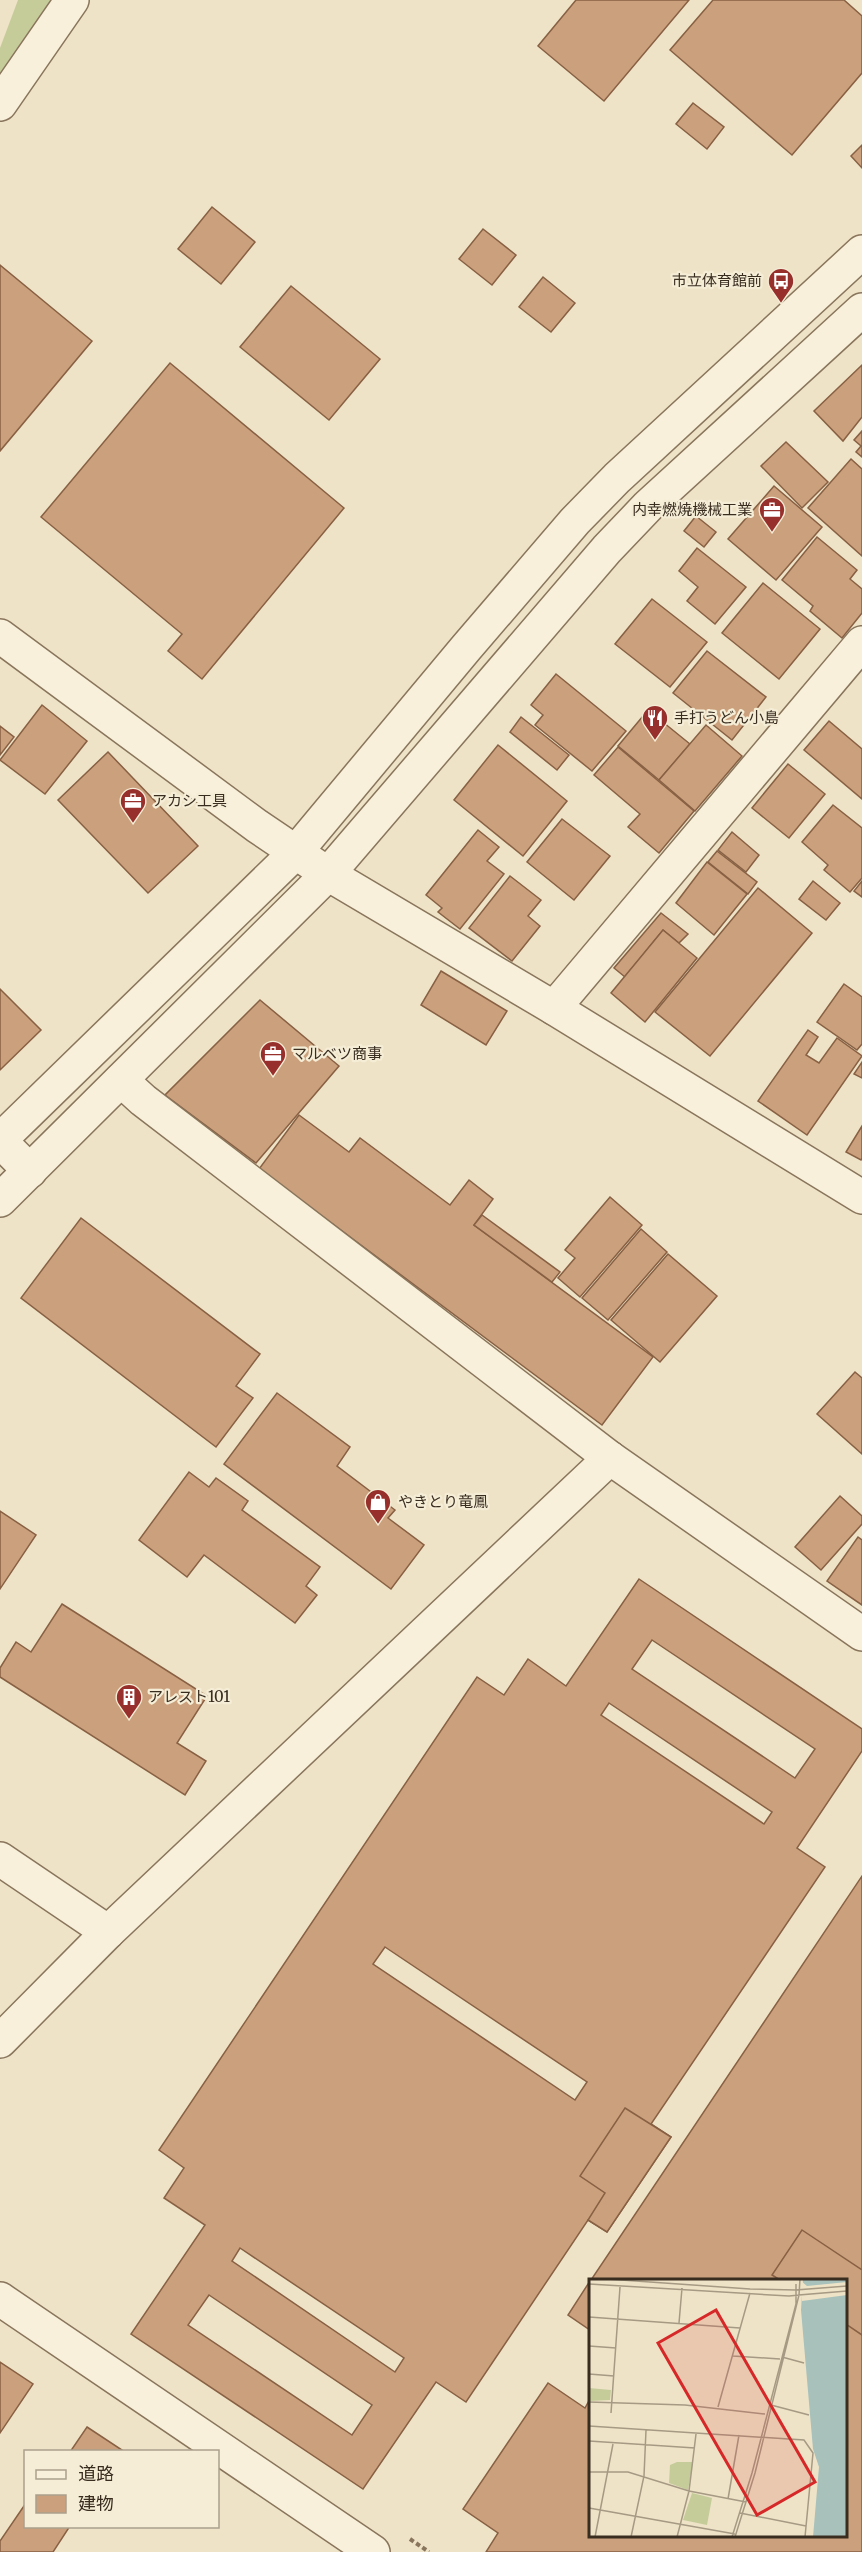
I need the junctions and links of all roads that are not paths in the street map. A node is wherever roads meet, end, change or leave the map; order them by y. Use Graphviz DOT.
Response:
graph roads {
  1 [pos="72,0"];
  2 [pos="0,104"];
  3 [pos="862,252"];
  4 [pos="862,310"];
  5 [pos="0,636"];
  6 [pos="862,643"];
  7 [pos="295,853"];
  8 [pos="328,874"];
  9 [pos="554,1008"];
  10 [pos="121,1080"];
  11 [pos="0,1140"];
  12 [pos="30,1171"];
  13 [pos="862,1197"];
  14 [pos="0,1200"];
  15 [pos="610,1458"];
  16 [pos="862,1634"];
  17 [pos="0,1859"];
  18 [pos="108,1932"];
  19 [pos="0,2042"];
  20 [pos="0,2299"];
  21 [pos="373,2552"];
  1 -- 2 [label="street"];
  3 -- 7 [label="street"];
  4 -- 8 [label="street"];
  5 -- 7 [label="street"];
  6 -- 9 [label="street"];
  7 -- 8 [label="street"];
  7 -- 11 [label="street"];
  8 -- 9 [label="street"];
  8 -- 10 [label="street"];
  9 -- 13 [label="street"];
  10 -- 12 [label="street"];
  10 -- 15 [label="street"];
  11 -- 12 [label="street"];
  12 -- 14 [label="street"];
  15 -- 16 [label="street"];
  15 -- 18 [label="street"];
  17 -- 18 [label="street"];
  18 -- 19 [label="street"];
  20 -- 21 [label="street"];
}
